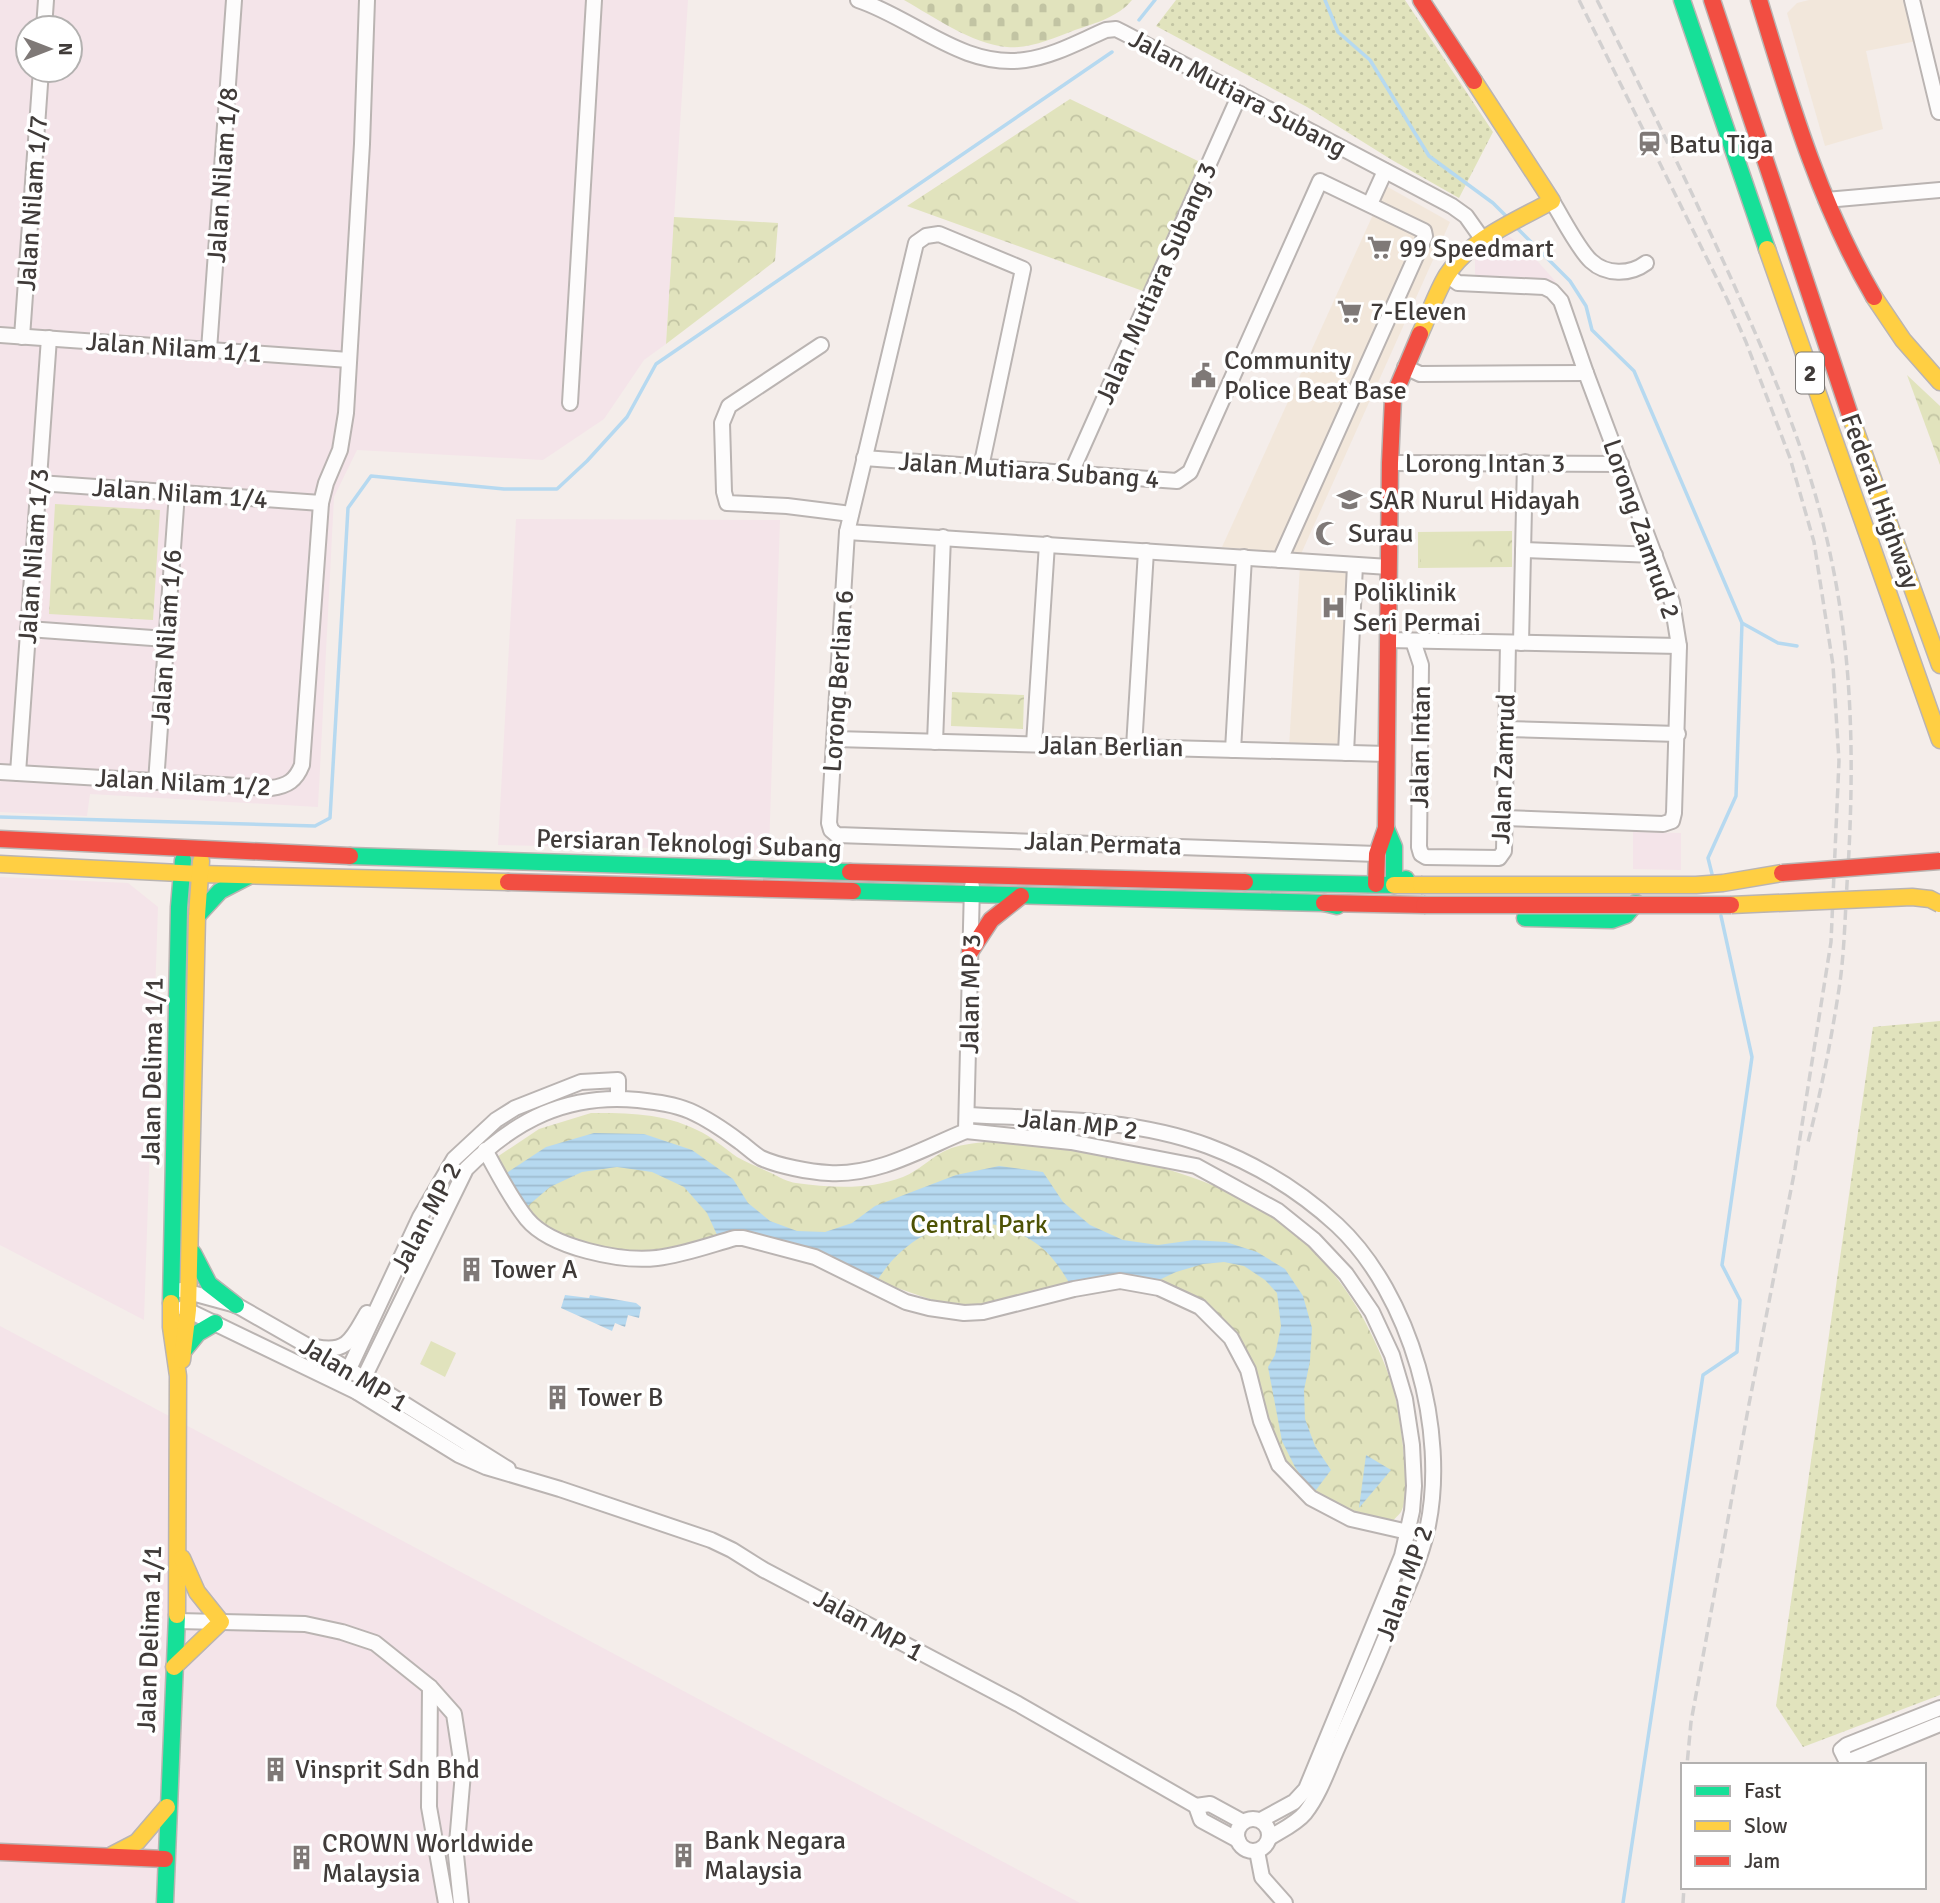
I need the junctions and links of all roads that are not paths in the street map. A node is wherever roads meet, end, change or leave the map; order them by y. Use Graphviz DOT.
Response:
graph roads {
  1 [pos="234,0"];
  2 [pos="367,0"];
  3 [pos="594,0"];
  4 [pos="858,0"];
  5 [pos="1422,0"];
  6 [pos="1682,0"];
  7 [pos="1712,0"];
  8 [pos="1759,0"];
  9 [pos="1912,0"];
  10 [pos="1936,79"];
  11 [pos="40,84"];
  12 [pos="1240,94"];
  13 [pos="1939,112"];
  14 [pos="1385,171"];
  15 [pos="1940,190"];
  16 [pos="1826,200"];
  17 [pos="1552,201"];
  18 [pos="1370,204"];
  19 [pos="1483,240"];
  20 [pos="1646,263"];
  21 [pos="1447,275"];
  22 [pos="0,335"];
  23 [pos="22,337"];
  24 [pos="49,338"];
  25 [pos="821,345"];
  26 [pos="209,350"];
  27 [pos="349,360"];
  28 [pos="1405,367"];
  29 [pos="1586,373"];
  30 [pos="1940,382"];
  31 [pos="570,403"];
  32 [pos="864,458"];
  33 [pos="1525,462"];
  34 [pos="1390,463"];
  35 [pos="1621,464"];
  36 [pos="981,467"];
  37 [pos="1071,473"];
  38 [pos="39,483"];
  39 [pos="177,493"];
  40 [pos="321,503"];
  41 [pos="851,514"];
  42 [pos="848,531"];
  43 [pos="943,537"];
  44 [pos="1046,544"];
  45 [pos="1146,551"];
  46 [pos="1523,551"];
  47 [pos="1655,555"];
  48 [pos="1244,557"];
  49 [pos="1280,560"];
  50 [pos="1355,565"];
  51 [pos="1389,567"];
  52 [pos="28,629"];
  53 [pos="166,639"];
  54 [pos="1388,640"];
  55 [pos="1413,641"];
  56 [pos="1515,643"];
  57 [pos="1679,646"];
  58 [pos="1940,665"];
  59 [pos="1506,729"];
  60 [pos="1678,734"];
  61 [pos="835,739"];
  62 [pos="1940,740"];
  63 [pos="935,742"];
  64 [pos="1034,744"];
  65 [pos="1134,747"];
  66 [pos="1233,750"];
  67 [pos="1346,753"];
  68 [pos="1387,754"];
  69 [pos="0,772"];
  70 [pos="18,773"];
  71 [pos="156,782"];
  72 [pos="1504,818"];
  73 [pos="1385,828"];
  74 [pos="831,830"];
  75 [pos="0,839"];
  76 [pos="1394,847"];
  77 [pos="184,849"];
  78 [pos="201,851"];
  79 [pos="1377,854"];
  80 [pos="1421,854"];
  81 [pos="1940,860"];
  82 [pos="0,864"];
  83 [pos="568,864"];
  84 [pos="143,870"];
  85 [pos="183,873"];
  86 [pos="200,874"];
  87 [pos="972,874"];
  88 [pos="251,875"];
  89 [pos="1420,879"];
  90 [pos="1226,880"];
  91 [pos="568,884"];
  92 [pos="1376,884"];
  93 [pos="1394,884"];
  94 [pos="972,894"];
  95 [pos="1021,896"];
  96 [pos="1225,901"];
  97 [pos="1324,903"];
  98 [pos="1940,904"];
  99 [pos="179,906"];
  100 [pos="197,916"];
  101 [pos="970,951"];
  102 [pos="618,1098"];
  103 [pos="967,1115"];
  104 [pos="965,1131"];
  105 [pos="485,1150"];
  106 [pos="189,1245"];
  107 [pos="404,1253"];
  108 [pos="177,1294"];
  109 [pos="236,1305"];
  110 [pos="188,1310"];
  111 [pos="215,1323"];
  112 [pos="307,1346"];
  113 [pos="186,1349"];
  114 [pos="350,1370"];
  115 [pos="178,1376"];
  116 [pos="342,1384"];
  117 [pos="360,1385"];
  118 [pos="177,1537"];
  119 [pos="1406,1538"];
  120 [pos="177,1621"];
  121 [pos="221,1622"];
  122 [pos="174,1667"];
  123 [pos="430,1687"];
  124 [pos="1940,1708"];
  125 [pos="1940,1724"];
  126 [pos="1196,1806"];
  127 [pos="167,1807"];
  128 [pos="1261,1820"];
  129 [pos="1243,1822"];
  130 [pos="1269,1838"];
  131 [pos="1238,1840"];
  132 [pos="1257,1851"];
  133 [pos="0,1852"];
  134 [pos="107,1857"];
  135 [pos="165,1859"];
  136 [pos="165,1903"];
  137 [pos="446,1903"];
  138 [pos="461,1903"];
  139 [pos="1285,1903"];
  1 -- 26 [label="street, Jalan Nilam 1/8"];
  2 -- 27 [label="street"];
  3 -- 31 [label="street"];
  4 -- 12 [label="street, Jalan Mutiara Subang"];
  5 -- 17 [label="main road"];
  6 -- 62 [label="main road, Federal Highway / 2"];
  7 -- 58 [label="main road, Federal Highway / 2"];
  8 -- 16 [label="main road"];
  9 -- 10 [label="street"];
  10 -- 13 [label="street"];
  11 -- 23 [label="street, Jalan Nilam 1/7"];
  12 -- 14 [label="street, Jalan Mutiara Subang"];
  12 -- 37 [label="street, Jalan Mutiara Subang 3"];
  14 -- 18 [label="street"];
  14 -- 19 [label="street, Jalan Mutiara Subang"];
  15 -- 16 [label="street"];
  16 -- 30 [label="main road"];
  17 -- 19 [label="main road"];
  17 -- 20 [label="street"];
  18 -- 37 [label="street, Jalan Mutiara Subang 4"];
  18 -- 49 [label="street"];
  19 -- 21 [label="main road"];
  21 -- 28 [label="main road"];
  21 -- 29 [label="street, Lorong Zamrud 2"];
  22 -- 23 [label="street, Jalan Nilam 1/1"];
  23 -- 24 [label="street, Jalan Nilam 1/1"];
  24 -- 26 [label="street, Jalan Nilam 1/1"];
  24 -- 38 [label="street, Jalan Nilam 1/3"];
  25 -- 41 [label="street"];
  26 -- 27 [label="street, Jalan Nilam 1/1"];
  27 -- 40 [label="street"];
  28 -- 29 [label="street"];
  28 -- 34 [label="main road"];
  29 -- 35 [label="street, Lorong Zamrud 2"];
  32 -- 36 [label="street, Jalan Mutiara Subang 4"];
  32 -- 36 [label="street, Lorong Berlian 6"];
  32 -- 41 [label="street, Lorong Berlian 6"];
  33 -- 34 [label="street, Lorong Intan 3"];
  33 -- 35 [label="street, Lorong Intan 3"];
  33 -- 46 [label="street, Jalan Zamrud"];
  34 -- 51 [label="main road"];
  35 -- 47 [label="street, Lorong Zamrud 2"];
  36 -- 37 [label="street, Jalan Mutiara Subang 4"];
  38 -- 39 [label="street, Jalan Nilam 1/4"];
  38 -- 52 [label="street, Jalan Nilam 1/3"];
  39 -- 40 [label="street, Jalan Nilam 1/4"];
  39 -- 53 [label="street, Jalan Nilam 1/6"];
  40 -- 71 [label="street, Jalan Nilam 1/2"];
  41 -- 42 [label="street, Lorong Berlian 6"];
  42 -- 43 [label="street"];
  42 -- 61 [label="street, Lorong Berlian 6"];
  43 -- 44 [label="street"];
  43 -- 63 [label="street"];
  44 -- 45 [label="street"];
  44 -- 64 [label="street"];
  45 -- 48 [label="street"];
  45 -- 65 [label="street"];
  46 -- 47 [label="street"];
  46 -- 56 [label="street, Jalan Zamrud"];
  47 -- 57 [label="street, Lorong Zamrud 2"];
  48 -- 49 [label="street"];
  48 -- 66 [label="street"];
  49 -- 50 [label="street"];
  50 -- 51 [label="street"];
  50 -- 67 [label="street"];
  51 -- 54 [label="main road"];
  52 -- 53 [label="street"];
  52 -- 70 [label="street, Jalan Nilam 1/3"];
  53 -- 71 [label="street, Jalan Nilam 1/6"];
  54 -- 55 [label="street"];
  54 -- 68 [label="main road"];
  55 -- 56 [label="street"];
  55 -- 80 [label="street, Jalan Intan"];
  56 -- 57 [label="street"];
  56 -- 59 [label="street, Jalan Zamrud"];
  57 -- 60 [label="street, Lorong Zamrud 2"];
  59 -- 60 [label="street"];
  59 -- 72 [label="street, Jalan Zamrud"];
  60 -- 72 [label="street, Lorong Zamrud 2"];
  61 -- 63 [label="street, Jalan Berlian"];
  61 -- 74 [label="street, Lorong Berlian 6"];
  63 -- 64 [label="street, Jalan Berlian"];
  64 -- 65 [label="street, Jalan Berlian"];
  65 -- 66 [label="street, Jalan Berlian"];
  66 -- 67 [label="street, Jalan Berlian"];
  67 -- 68 [label="street, Jalan Berlian"];
  68 -- 73 [label="main road"];
  69 -- 70 [label="street, Jalan Nilam 1/2"];
  70 -- 71 [label="street, Jalan Nilam 1/2"];
  72 -- 80 [label="street, Jalan Zamrud"];
  73 -- 76 [label="main road"];
  73 -- 79 [label="main road"];
  74 -- 79 [label="street, Jalan Permata"];
  75 -- 77 [label="main road, Persiaran Teknologi Subang"];
  76 -- 89 [label="main road"];
  76 -- 93 [label="main road"];
  77 -- 78 [label="main road, Persiaran Teknologi Subang"];
  77 -- 85 [label="main road, Jalan Delima 1/1"];
  78 -- 83 [label="main road, Persiaran Teknologi Subang"];
  78 -- 86 [label="main road, Jalan Delima 1/1"];
  79 -- 92 [label="main road"];
  81 -- 89 [label="main road, bridge"];
  82 -- 84 [label="main road, Persiaran Teknologi Subang"];
  83 -- 87 [label="main road, Persiaran Teknologi Subang"];
  83 -- 91 [label="main road"];
  84 -- 85 [label="main road, Persiaran Teknologi Subang"];
  84 -- 99 [label="main road"];
  85 -- 86 [label="main road, Persiaran Teknologi Subang"];
  85 -- 99 [label="main road, Jalan Delima 1/1"];
  86 -- 88 [label="main road, Persiaran Teknologi Subang"];
  86 -- 100 [label="main road, Jalan Delima 1/1"];
  87 -- 90 [label="main road, Persiaran Teknologi Subang"];
  87 -- 94 [label="street, Jalan MP 3"];
  88 -- 91 [label="main road, Persiaran Teknologi Subang"];
  88 -- 100 [label="main road"];
  89 -- 93 [label="main road, Persiaran Teknologi Subang"];
  89 -- 97 [label="main road"];
  90 -- 92 [label="main road, Persiaran Teknologi Subang"];
  90 -- 96 [label="main road"];
  91 -- 94 [label="main road, Persiaran Teknologi Subang"];
  92 -- 93 [label="main road, Persiaran Teknologi Subang"];
  94 -- 95 [label="main road, Persiaran Teknologi Subang"];
  94 -- 101 [label="street, Jalan MP 3"];
  95 -- 96 [label="main road, Persiaran Teknologi Subang"];
  95 -- 101 [label="main road"];
  96 -- 97 [label="main road, Persiaran Teknologi Subang"];
  97 -- 98 [label="main road, bridge"];
  99 -- 108 [label="main road, Jalan Delima 1/1"];
  100 -- 106 [label="main road, Jalan Delima 1/1"];
  101 -- 103 [label="street, Jalan MP 3"];
  102 -- 104 [label="street, Jalan MP 2"];
  102 -- 105 [label="street, Jalan MP 2"];
  102 -- 107 [label="street, Jalan MP 2"];
  103 -- 104 [label="street"];
  103 -- 130 [label="street, Jalan MP 2"];
  104 -- 119 [label="street, Jalan MP 2"];
  105 -- 117 [label="street, Jalan MP 2"];
  105 -- 119 [label="street"];
  106 -- 108 [label="main road, Jalan Delima 1/1"];
  106 -- 109 [label="main road"];
  107 -- 112 [label="street"];
  107 -- 114 [label="street, Jalan MP 2"];
  108 -- 109 [label="street, Jalan MP 1"];
  108 -- 110 [label="main road, Jalan Delima 1/1"];
  108 -- 115 [label="main road, Jalan Delima 1/1"];
  109 -- 112 [label="street, Jalan MP 1"];
  110 -- 111 [label="street, Jalan MP 1"];
  110 -- 113 [label="main road, Jalan Delima 1/1"];
  111 -- 113 [label="main road"];
  111 -- 116 [label="street, Jalan MP 1"];
  112 -- 114 [label="street, Jalan MP 1"];
  113 -- 115 [label="main road, Jalan Delima 1/1"];
  114 -- 116 [label="street, Jalan MP 2"];
  114 -- 117 [label="street, Jalan MP 1"];
  115 -- 118 [label="main road, Jalan Delima 1/1"];
  116 -- 117 [label="street, Jalan MP 1"];
  117 -- 126 [label="street, Jalan MP 1"];
  118 -- 120 [label="main road, Jalan Delima 1/1"];
  118 -- 121 [label="main road"];
  119 -- 128 [label="street, Jalan MP 2"];
  120 -- 121 [label="street"];
  120 -- 122 [label="main road, Jalan Delima 1/1"];
  121 -- 122 [label="main road"];
  121 -- 123 [label="street"];
  122 -- 127 [label="main road, Jalan Delima 1/1"];
  123 -- 137 [label="street"];
  123 -- 138 [label="street"];
  124 -- 125 [label="street"];
  126 -- 129 [label="street, Jalan MP 1"];
  126 -- 131 [label="street, Jalan MP 1"];
  127 -- 134 [label="main road"];
  127 -- 135 [label="main road, Jalan Delima 1/1"];
  128 -- 129 [label="street"];
  128 -- 130 [label="street"];
  129 -- 131 [label="street"];
  130 -- 132 [label="street"];
  131 -- 132 [label="street"];
  132 -- 139 [label="street"];
  133 -- 134 [label="main road"];
  134 -- 135 [label="main road"];
  135 -- 136 [label="main road, Jalan Delima 1/1"];
}
